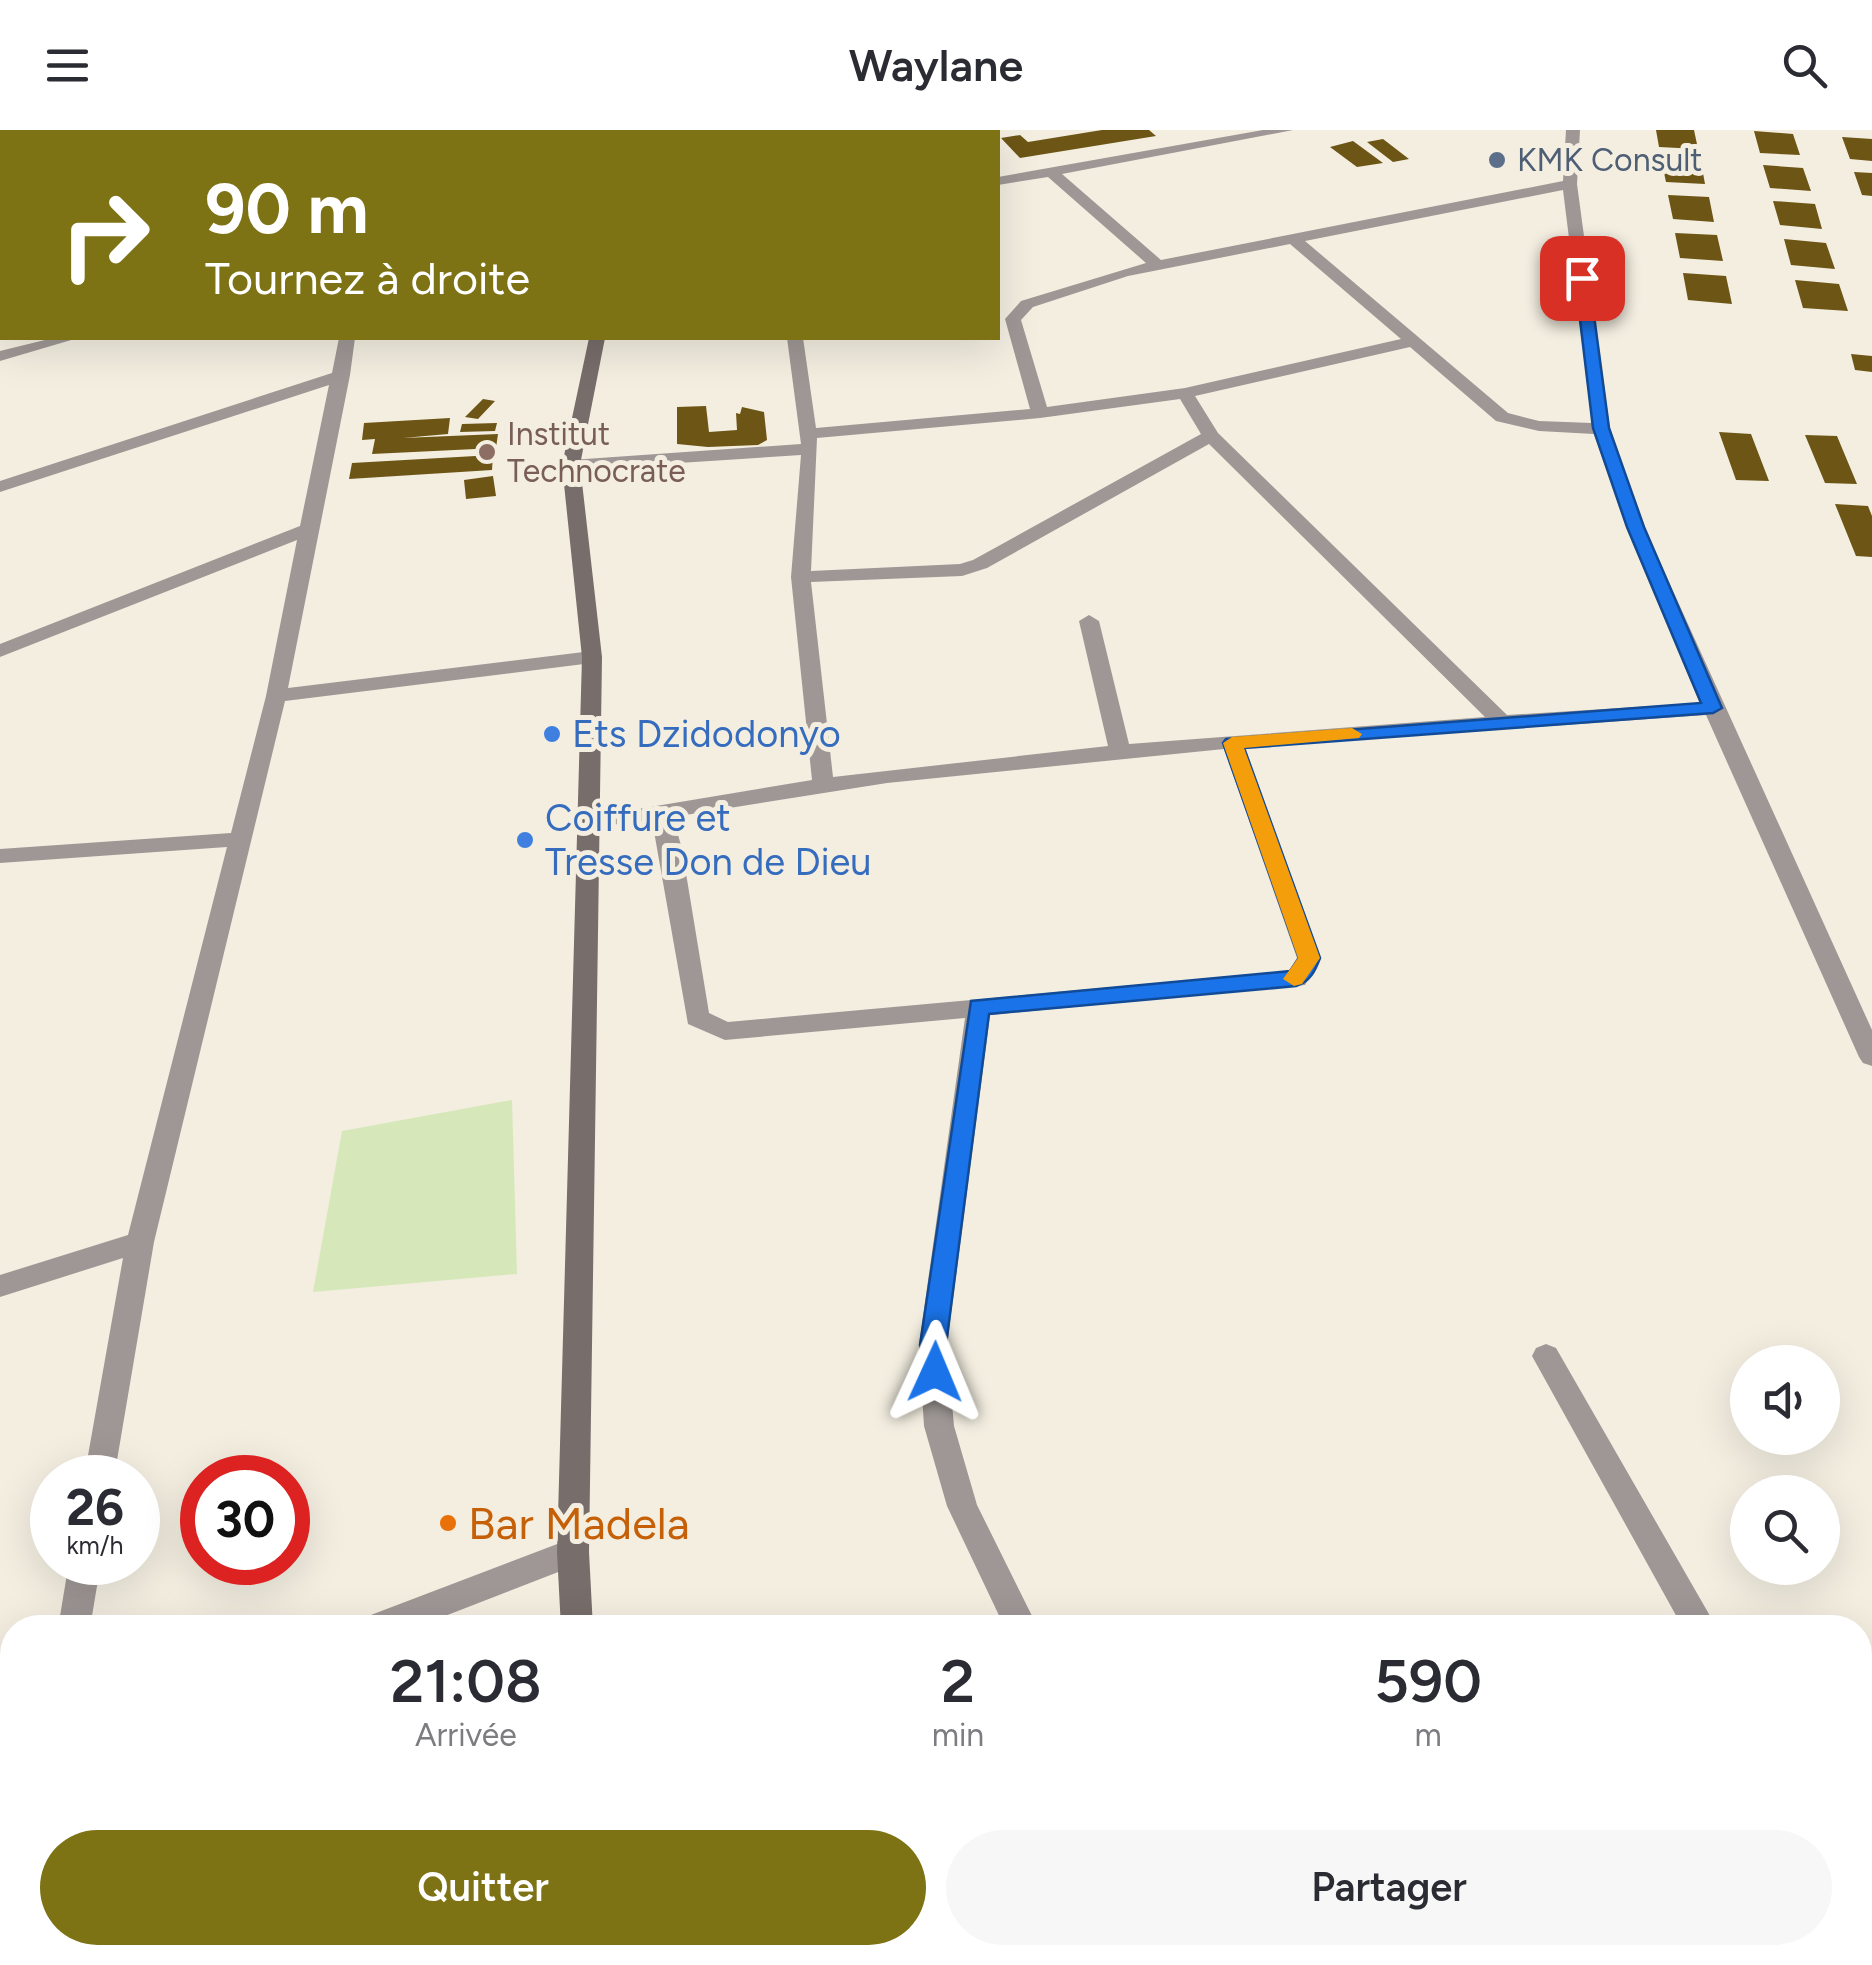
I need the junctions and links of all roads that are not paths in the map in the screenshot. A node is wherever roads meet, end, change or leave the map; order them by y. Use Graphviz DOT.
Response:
graph roads {
  1 [pos="1286,130"];
  2 [pos="1573,130"];
  3 [pos="1051,172"];
  4 [pos="1000,181"];
  5 [pos="1570,184"];
  6 [pos="1295,240"];
  7 [pos="1158,265"];
  8 [pos="62,340"];
  9 [pos="348,340"];
  10 [pos="597,340"];
  11 [pos="795,340"];
  12 [pos="1410,342"];
  13 [pos="0,356"];
  14 [pos="342,374"];
  15 [pos="1186,393"];
  16 [pos="1040,412"];
  17 [pos="1601,428"];
  18 [pos="1212,436"];
  19 [pos="809,442"];
  20 [pos="571,465"];
  21 [pos="0,487"];
  22 [pos="312,528"];
  23 [pos="801,577"];
  24 [pos="1090,622"];
  25 [pos="0,651"];
  26 [pos="592,657"];
  27 [pos="276,696"];
  28 [pos="1713,708"];
  29 [pos="1502,722"];
  30 [pos="1232,743"];
  31 [pos="1120,752"];
  32 [pos="823,782"];
  33 [pos="660,811"];
  34 [pos="586,821"];
  35 [pos="242,839"];
  36 [pos="0,856"];
  37 [pos="979,1007"];
  38 [pos="1872,1057"];
  39 [pos="140,1242"];
  40 [pos="0,1286"];
  41 [pos="1546,1356"];
  42 [pos="104,1455"];
  43 [pos="573,1552"];
  44 [pos="81,1585"];
  45 [pos="76,1615"];
  46 [pos="408,1615"];
  47 [pos="575,1615"];
  48 [pos="1016,1615"];
  49 [pos="1694,1615"];
  1 -- 3 [label="street"];
  2 -- 5 [label="street"];
  3 -- 4 [label="street"];
  3 -- 7 [label="street"];
  5 -- 6 [label="street"];
  5 -- 17 [label="street"];
  6 -- 7 [label="street"];
  6 -- 12 [label="street"];
  7 -- 16 [label="street"];
  8 -- 13 [label="street"];
  9 -- 14 [label="street"];
  10 -- 20 [label="street"];
  11 -- 19 [label="street"];
  12 -- 15 [label="street"];
  12 -- 17 [label="street"];
  14 -- 21 [label="street"];
  14 -- 22 [label="street"];
  15 -- 16 [label="street"];
  15 -- 18 [label="street"];
  16 -- 19 [label="street"];
  17 -- 28 [label="street"];
  18 -- 23 [label="street"];
  18 -- 29 [label="street"];
  19 -- 20 [label="street"];
  19 -- 23 [label="street"];
  20 -- 26 [label="street"];
  22 -- 25 [label="street"];
  22 -- 27 [label="street"];
  23 -- 32 [label="street"];
  24 -- 31 [label="street"];
  26 -- 27 [label="street"];
  26 -- 34 [label="street"];
  27 -- 35 [label="street"];
  28 -- 29 [label="street"];
  28 -- 38 [label="street"];
  29 -- 30 [label="street"];
  30 -- 31 [label="street"];
  30 -- 37 [label="street"];
  31 -- 32 [label="street"];
  32 -- 33 [label="street"];
  33 -- 34 [label="street"];
  33 -- 37 [label="street"];
  34 -- 43 [label="street"];
  35 -- 36 [label="street"];
  35 -- 39 [label="street"];
  37 -- 48 [label="street"];
  39 -- 40 [label="street"];
  39 -- 42 [label="street"];
  41 -- 49 [label="street"];
  43 -- 46 [label="street"];
  43 -- 47 [label="street"];
  44 -- 45 [label="street"];
}
